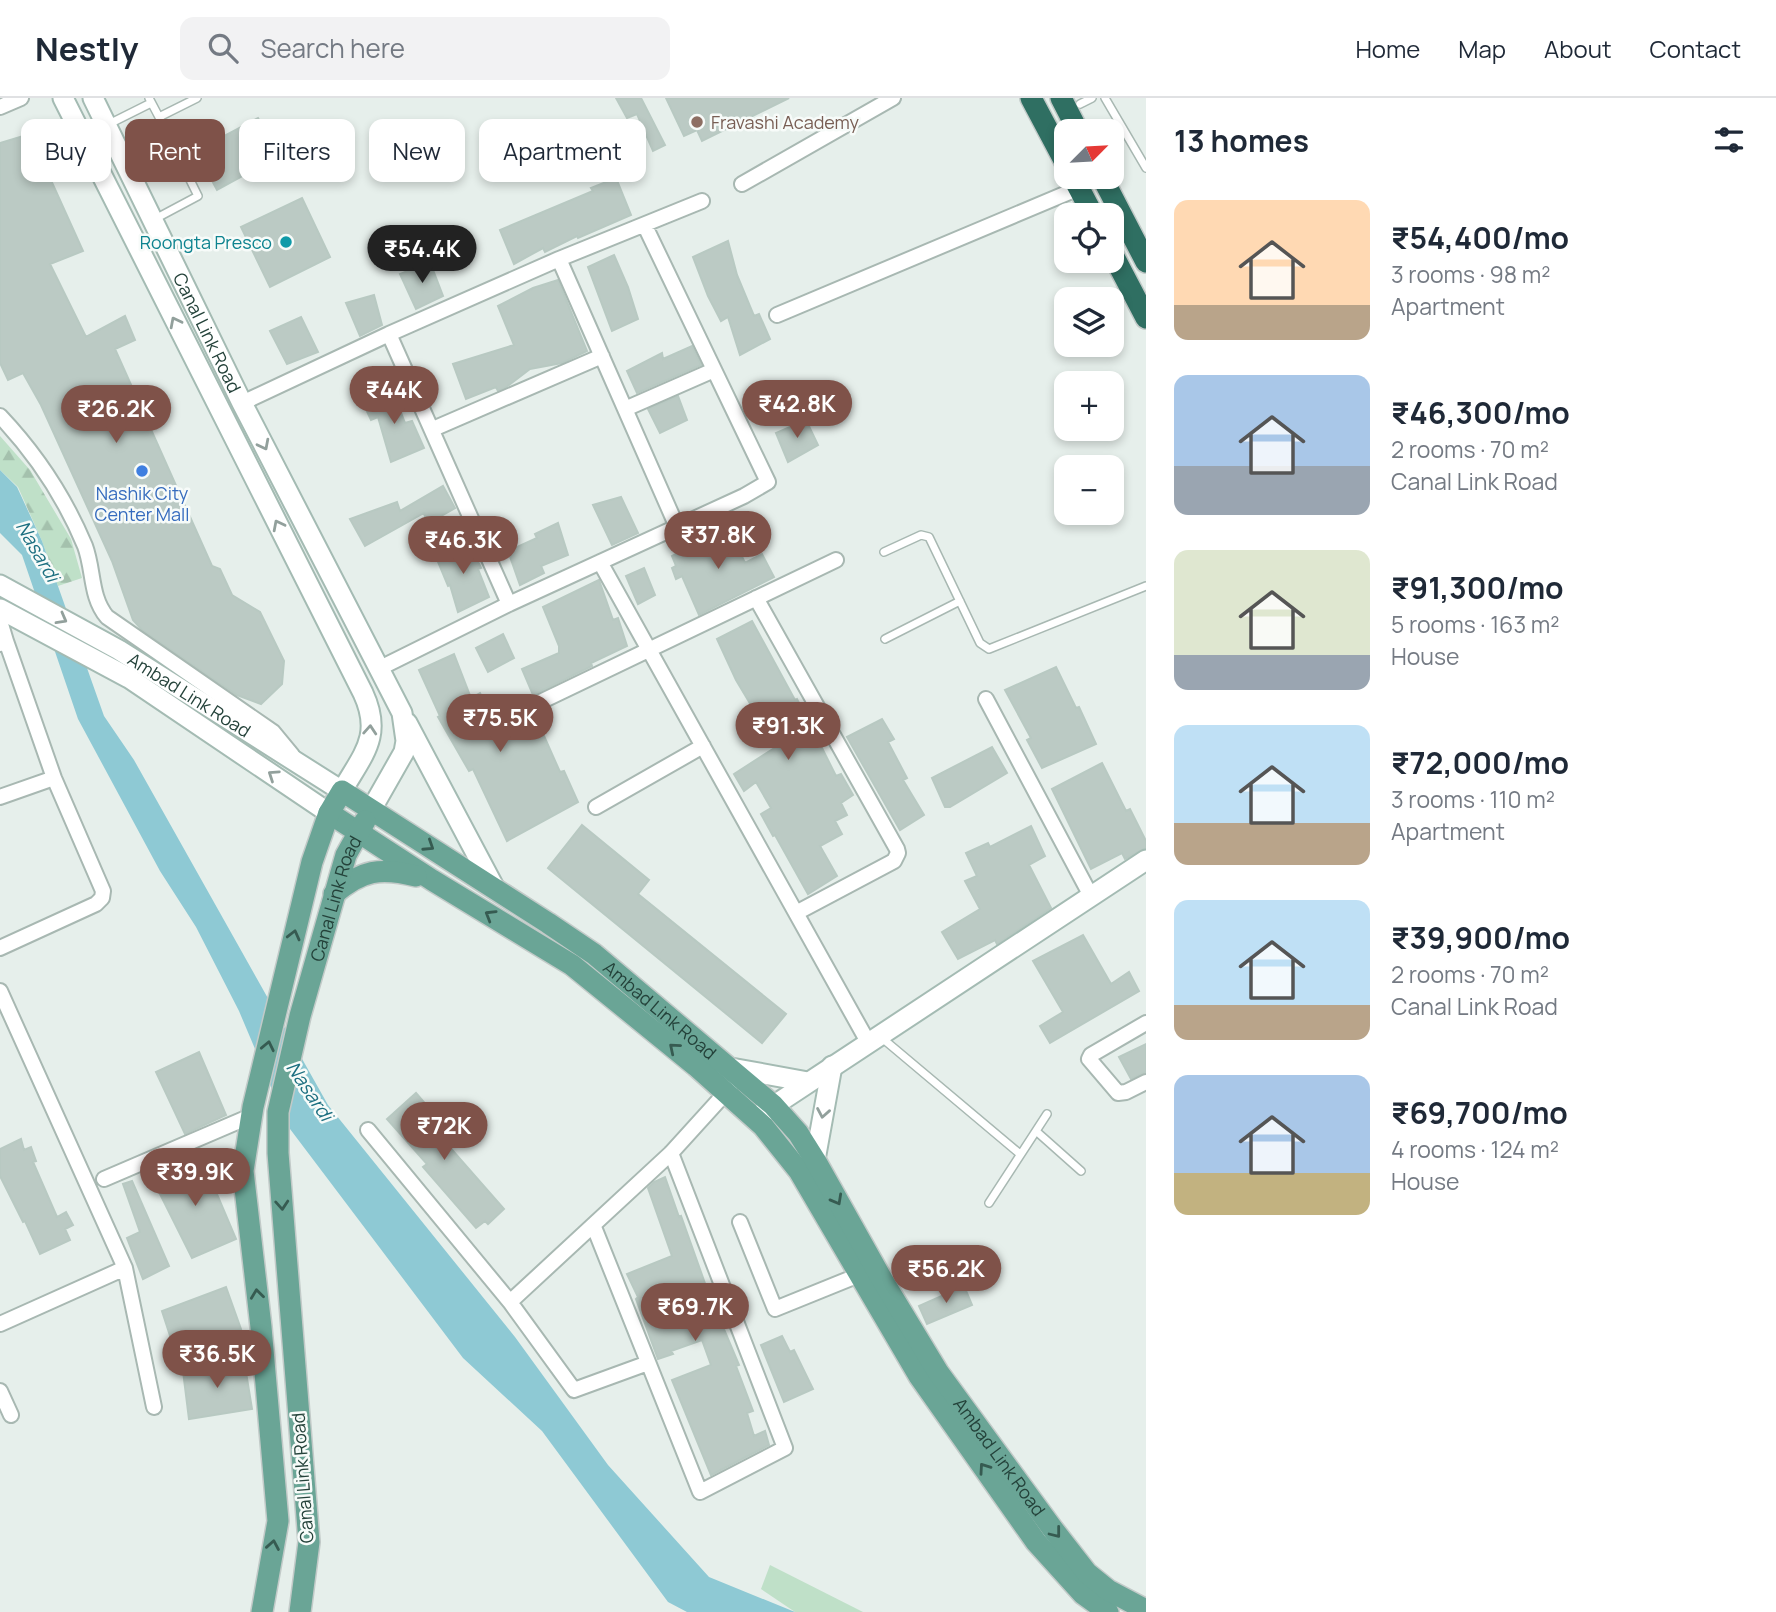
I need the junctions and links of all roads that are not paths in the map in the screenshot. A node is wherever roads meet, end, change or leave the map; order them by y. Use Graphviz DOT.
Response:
graph roads {
  1 [pos="21,98"];
  2 [pos="63,98"];
  3 [pos="93,98"];
  4 [pos="197,98"];
  5 [pos="893,98"];
  6 [pos="1031,98"];
  7 [pos="1105,98"];
  8 [pos="150,101"];
  9 [pos="0,107"];
  10 [pos="159,117"];
  11 [pos="103,119"];
  12 [pos="111,122"];
  13 [pos="111,135"];
  14 [pos="1054,141"];
  15 [pos="1146,168"];
  16 [pos="742,184"];
  17 [pos="1060,189"];
  18 [pos="1108,189"];
  19 [pos="702,201"];
  20 [pos="153,220"];
  21 [pos="645,226"];
  22 [pos="559,259"];
  23 [pos="1146,262"];
  24 [pos="1122,273"];
  25 [pos="778,315"];
  26 [pos="1146,318"];
  27 [pos="389,334"];
  28 [pos="602,356"];
  29 [pos="714,370"];
  30 [pos="242,403"];
  31 [pos="625,409"];
  32 [pos="0,416"];
  33 [pos="433,429"];
  34 [pos="677,527"];
  35 [pos="884,552"];
  36 [pos="835,560"];
  37 [pos="600,562"];
  38 [pos="2,586"];
  39 [pos="1146,586"];
  40 [pos="756,598"];
  41 [pos="960,601"];
  42 [pos="509,604"];
  43 [pos="0,609"];
  44 [pos="9,620"];
  45 [pos="885,639"];
  46 [pos="3,642"];
  47 [pos="649,649"];
  48 [pos="378,668"];
  49 [pos="986,699"];
  50 [pos="538,702"];
  51 [pos="402,713"];
  52 [pos="251,726"];
  53 [pos="703,746"];
  54 [pos="54,778"];
  55 [pos="342,791"];
  56 [pos="0,797"];
  57 [pos="596,807"];
  58 [pos="371,810"];
  59 [pos="330,813"];
  60 [pos="359,832"];
  61 [pos="1146,860"];
  62 [pos="432,880"];
  63 [pos="495,889"];
  64 [pos="334,894"];
  65 [pos="1091,896"];
  66 [pos="796,913"];
  67 [pos="0,948"];
  68 [pos="0,990"];
  69 [pos="1146,1023"];
  70 [pos="874,1039"];
  71 [pos="832,1066"];
  72 [pos="736,1072"];
  73 [pos="808,1082"];
  74 [pos="1146,1082"];
  75 [pos="726,1093"];
  76 [pos="773,1105"];
  77 [pos="1047,1114"];
  78 [pos="251,1116"];
  79 [pos="754,1118"];
  80 [pos="368,1130"];
  81 [pos="1036,1131"];
  82 [pos="671,1153"];
  83 [pos="1020,1154"];
  84 [pos="815,1160"];
  85 [pos="1081,1171"];
  86 [pos="104,1179"];
  87 [pos="989,1203"];
  88 [pos="740,1222"];
  89 [pos="594,1227"];
  90 [pos="125,1268"];
  91 [pos="859,1275"];
  92 [pos="510,1301"];
  93 [pos="0,1324"];
  94 [pos="648,1363"];
  95 [pos="0,1391"];
  96 [pos="155,1407"];
  97 [pos="11,1415"];
  98 [pos="1146,1610"];
  99 [pos="262,1612"];
  100 [pos="300,1612"];
  101 [pos="1108,1612"];
  1 -- 9 [label="street"];
  55 -- 2 [label="main road, Canal Link Road, one-way"];
  3 -- 11 [label="main road, Canal Link Road"];
  4 -- 10 [label="lane"];
  5 -- 16 [label="street"];
  6 -- 14 [label="highway"];
  7 -- 15 [label="lane"];
  8 -- 10 [label="lane"];
  8 -- 12 [label="lane"];
  10 -- 20 [label="lane"];
  13 -- 20 [label="main road, Canal Link Road"];
  17 -- 25 [label="street"];
  18 -- 23 [label="highway"];
  19 -- 21 [label="street"];
  20 -- 30 [label="main road, Canal Link Road"];
  21 -- 22 [label="street"];
  21 -- 29 [label="street"];
  22 -- 27 [label="street"];
  22 -- 28 [label="street"];
  24 -- 26 [label="highway"];
  27 -- 30 [label="street"];
  27 -- 33 [label="street"];
  28 -- 31 [label="street"];
  28 -- 33 [label="street"];
  29 -- 31 [label="street"];
  29 -- 34 [label="street"];
  30 -- 48 [label="main road, Canal Link Road, one-way"];
  31 -- 34 [label="street"];
  32 -- 52 [label="street"];
  33 -- 42 [label="street"];
  34 -- 37 [label="street"];
  35 -- 41 [label="lane"];
  36 -- 40 [label="street"];
  37 -- 42 [label="street"];
  37 -- 47 [label="street"];
  38 -- 52 [label="main road, Ambad Link Road, one-way"];
  39 -- 41 [label="lane"];
  40 -- 47 [label="street"];
  40 -- 66 [label="street"];
  41 -- 45 [label="lane"];
  42 -- 48 [label="street"];
  43 -- 44 [label="main road, Ambad Link Road"];
  44 -- 46 [label="street"];
  59 -- 44 [label="main road, Ambad Link Road, one-way"];
  46 -- 54 [label="street"];
  47 -- 50 [label="street"];
  47 -- 53 [label="street"];
  48 -- 51 [label="main road, Canal Link Road"];
  49 -- 65 [label="street"];
  51 -- 58 [label="main road, Canal Link Road"];
  51 -- 63 [label="main road"];
  52 -- 55 [label="main road, Ambad Link Road"];
  53 -- 57 [label="street"];
  53 -- 66 [label="street"];
  54 -- 56 [label="street"];
  54 -- 67 [label="street"];
  55 -- 58 [label="main road, Ambad Link Road"];
  55 -- 59 [label="main road, Canal Link Road"];
  58 -- 60 [label="main road, Canal Link Road"];
  58 -- 63 [label="main road, Ambad Link Road, one-way"];
  59 -- 60 [label="main road, Ambad Link Road"];
  78 -- 59 [label="main road, Canal Link Road, one-way"];
  60 -- 62 [label="main road, Ambad Link Road"];
  60 -- 64 [label="main road, Canal Link Road"];
  61 -- 65 [label="main road"];
  62 -- 64 [label="main road"];
  75 -- 62 [label="main road, Ambad Link Road, one-way"];
  63 -- 72 [label="main road, Ambad Link Road"];
  64 -- 100 [label="main road, Canal Link Road, one-way"];
  65 -- 70 [label="main road"];
  66 -- 70 [label="street"];
  68 -- 90 [label="street"];
  69 -- 74 [label="street"];
  70 -- 71 [label="main road"];
  70 -- 83 [label="lane"];
  71 -- 73 [label="main road"];
  71 -- 84 [label="main road, one-way"];
  72 -- 73 [label="main road"];
  72 -- 75 [label="street"];
  72 -- 76 [label="main road, Ambad Link Road"];
  73 -- 76 [label="main road"];
  75 -- 79 [label="main road, Ambad Link Road"];
  75 -- 82 [label="street"];
  76 -- 79 [label="main road"];
  76 -- 84 [label="main road, Ambad Link Road"];
  77 -- 81 [label="lane"];
  78 -- 86 [label="street"];
  99 -- 78 [label="main road, Canal Link Road, one-way"];
  79 -- 91 [label="main road, Ambad Link Road"];
  80 -- 92 [label="street"];
  81 -- 83 [label="lane"];
  81 -- 85 [label="lane"];
  82 -- 89 [label="street"];
  82 -- 94 [label="street"];
  83 -- 87 [label="lane"];
  84 -- 98 [label="main road, Ambad Link Road, one-way"];
  88 -- 91 [label="street"];
  89 -- 92 [label="street"];
  89 -- 94 [label="street"];
  90 -- 93 [label="street"];
  90 -- 96 [label="street"];
  101 -- 91 [label="main road, Ambad Link Road, one-way"];
  92 -- 94 [label="street"];
  95 -- 97 [label="street"];
}
